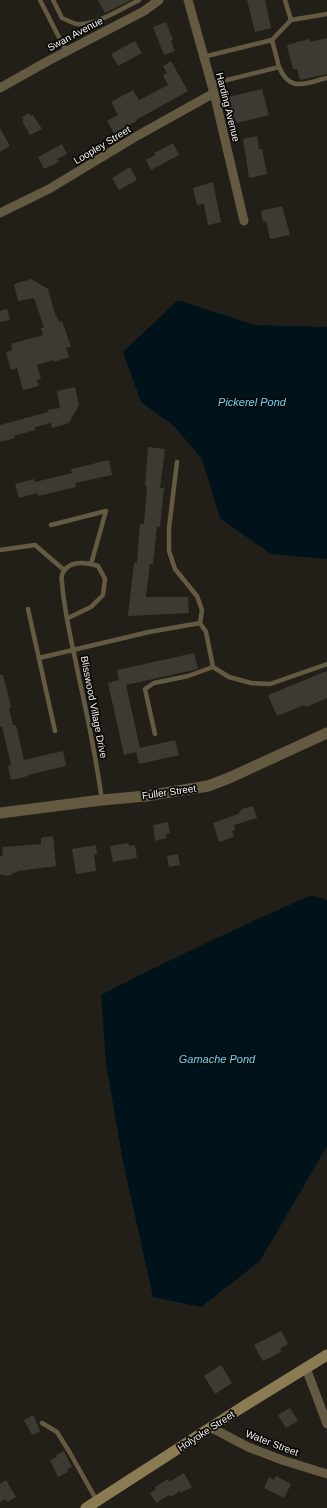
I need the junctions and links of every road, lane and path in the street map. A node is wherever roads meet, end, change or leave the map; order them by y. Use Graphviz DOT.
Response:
graph roads {
  1 [pos="40,0"];
  2 [pos="52,0"];
  3 [pos="139,0"];
  4 [pos="188,0"];
  5 [pos="285,0"];
  6 [pos="153,2"];
  7 [pos="43,5"];
  8 [pos="327,14"];
  9 [pos="291,20"];
  10 [pos="272,40"];
  11 [pos="66,51"];
  12 [pos="204,57"];
  13 [pos="279,67"];
  14 [pos="327,78"];
  15 [pos="0,88"];
  16 [pos="212,89"];
  17 [pos="0,213"];
  18 [pos="244,221"];
  19 [pos="177,462"];
  20 [pos="51,525"];
  21 [pos="0,550"];
  22 [pos="91,564"];
  23 [pos="64,570"];
  24 [pos="28,609"];
  25 [pos="68,618"];
  26 [pos="200,623"];
  27 [pos="74,650"];
  28 [pos="39,658"];
  29 [pos="327,664"];
  30 [pos="213,667"];
  31 [pos="56,731"];
  32 [pos="327,733"];
  33 [pos="155,734"];
  34 [pos="102,800"];
  35 [pos="0,813"];
  36 [pos="327,1355"];
  37 [pos="306,1368"];
  38 [pos="42,1422"];
  39 [pos="327,1424"];
  40 [pos="212,1428"];
  41 [pos="327,1474"];
  42 [pos="97,1501"];
  43 [pos="86,1508"];
  1 -- 7 [label="lane"];
  2 -- 3 [label="lane"];
  2 -- 7 [label="lane"];
  4 -- 12 [label="street, Harding Avenue"];
  5 -- 9 [label="lane"];
  6 -- 11 [label="street, Swan Avenue"];
  7 -- 11 [label="lane"];
  8 -- 9 [label="lane"];
  9 -- 10 [label="lane"];
  10 -- 12 [label="lane"];
  10 -- 13 [label="lane"];
  11 -- 15 [label="street, Swan Avenue"];
  12 -- 16 [label="street, Harding Avenue"];
  13 -- 14 [label="lane"];
  13 -- 16 [label="lane"];
  16 -- 17 [label="street, Loopley Street"];
  16 -- 18 [label="street, Harding Avenue"];
  19 -- 26 [label="lane"];
  20 -- 22 [label="lane"];
  21 -- 23 [label="lane"];
  22 -- 23 [label="lane"];
  22 -- 25 [label="lane"];
  23 -- 25 [label="lane, Blisswood Village Drive"];
  24 -- 28 [label="lane"];
  25 -- 27 [label="lane, Blisswood Village Drive"];
  26 -- 27 [label="lane"];
  26 -- 30 [label="lane"];
  27 -- 28 [label="lane"];
  27 -- 34 [label="lane, Blisswood Village Drive"];
  28 -- 31 [label="lane"];
  29 -- 30 [label="lane"];
  30 -- 33 [label="lane"];
  32 -- 34 [label="street, Fuller Street"];
  34 -- 35 [label="street, Fuller Street"];
  36 -- 37 [label="main road, Holyoke Street"];
  37 -- 39 [label="street"];
  37 -- 40 [label="main road, Holyoke Street"];
  38 -- 42 [label="lane"];
  40 -- 41 [label="street, Water Street"];
  40 -- 42 [label="main road, Holyoke Street"];
  42 -- 43 [label="main road, Holyoke Street"];
}
